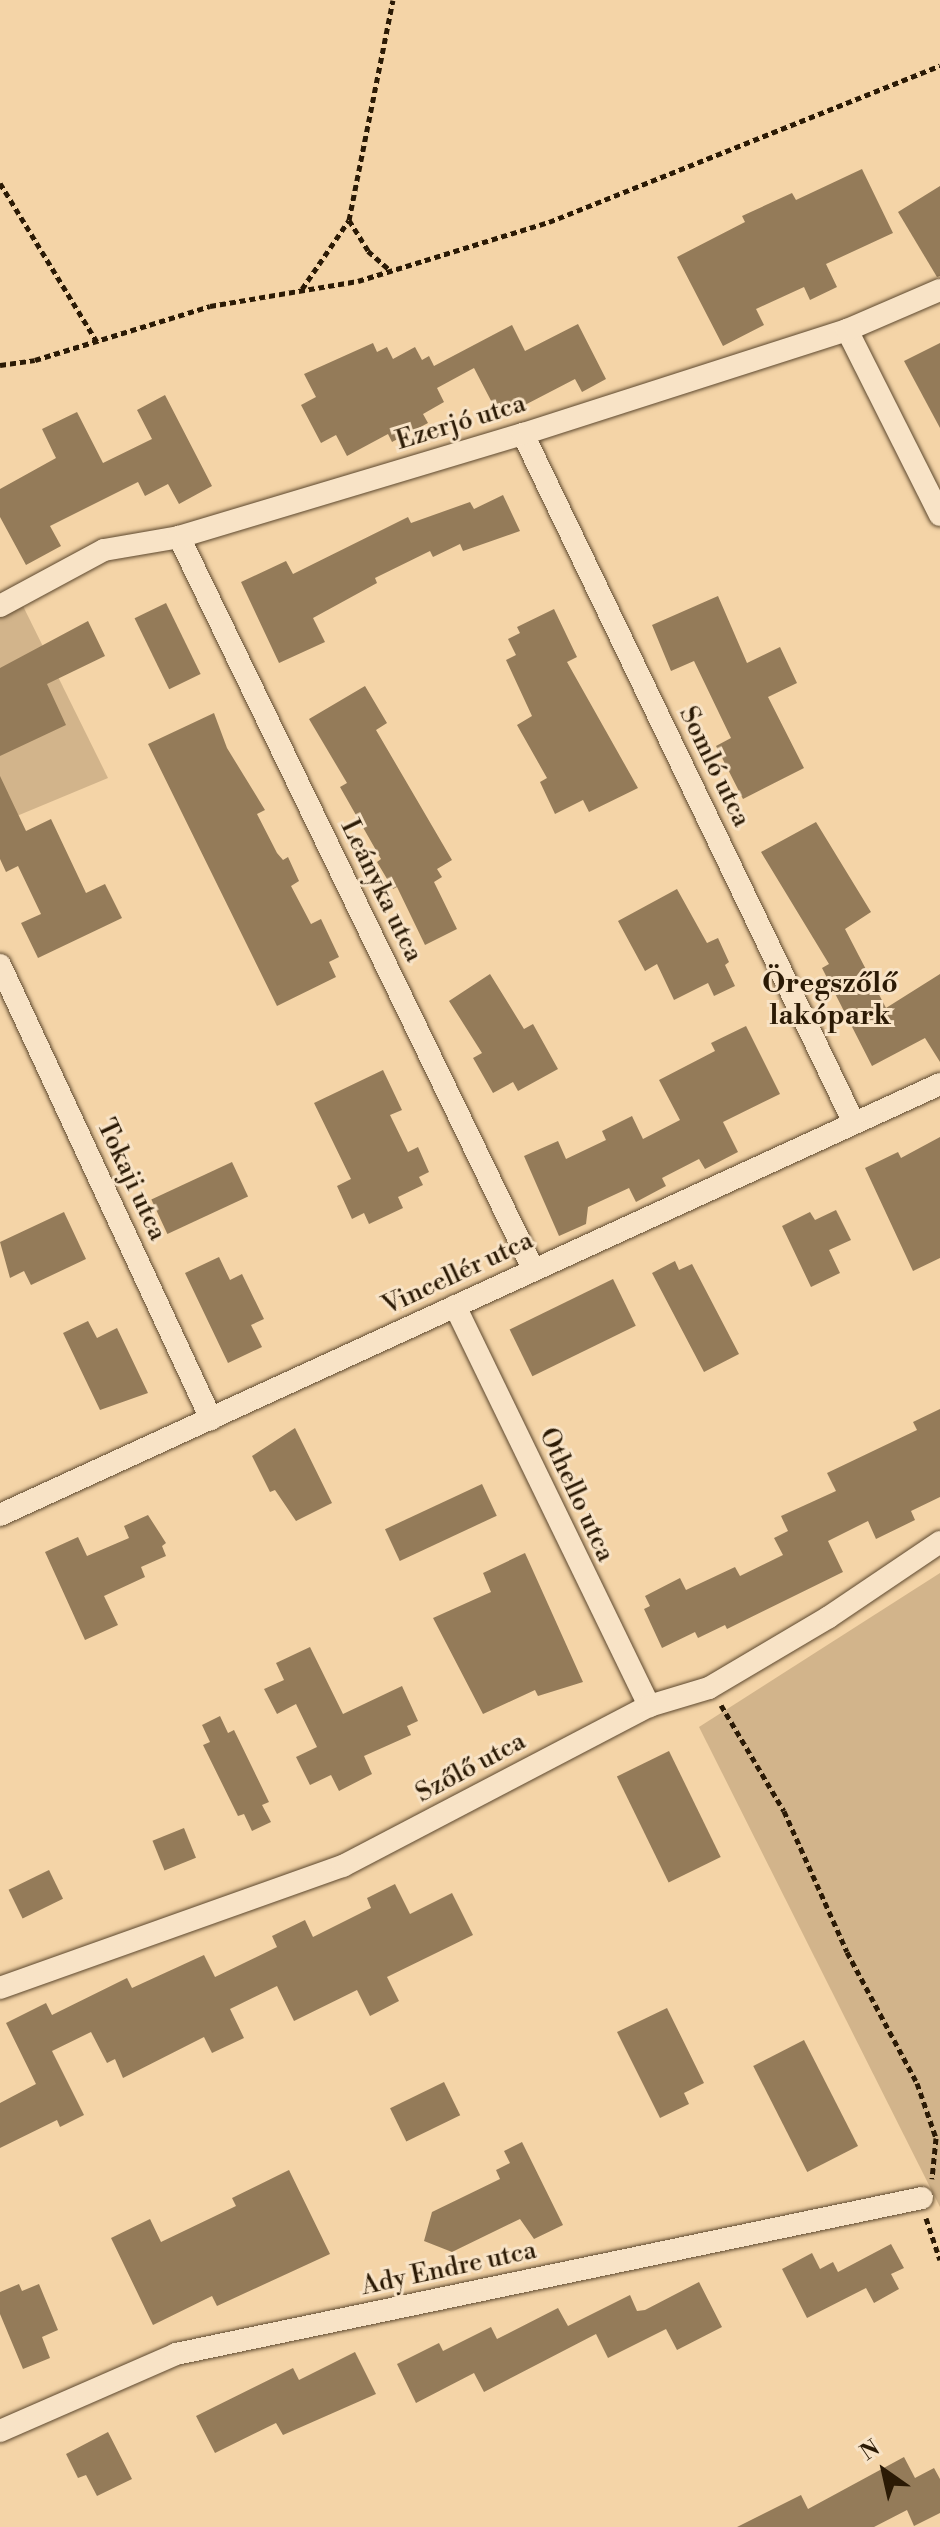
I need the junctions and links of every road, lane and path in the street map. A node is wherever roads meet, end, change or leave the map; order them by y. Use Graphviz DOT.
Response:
graph roads {
  1 [pos="393,0"];
  2 [pos="940,66"];
  3 [pos="0,183"];
  4 [pos="349,220"];
  5 [pos="391,271"];
  6 [pos="301,290"];
  7 [pos="940,290"];
  8 [pos="847,330"];
  9 [pos="97,342"];
  10 [pos="0,365"];
  11 [pos="523,434"];
  12 [pos="940,515"];
  13 [pos="179,537"];
  14 [pos="0,606"];
  15 [pos="0,965"];
  16 [pos="940,1084"];
  17 [pos="854,1123"];
  18 [pos="533,1269"];
  19 [pos="455,1306"];
  20 [pos="211,1419"];
  21 [pos="0,1515"];
  22 [pos="940,1542"];
  23 [pos="709,1688"];
  24 [pos="649,1706"];
  25 [pos="0,1988"];
  26 [pos="922,2198"];
  27 [pos="940,2260"];
  28 [pos="0,2431"];
  1 -- 4 [label="path"];
  2 -- 5 [label="path"];
  3 -- 9 [label="path"];
  4 -- 5 [label="path"];
  4 -- 6 [label="path"];
  5 -- 6 [label="path"];
  6 -- 9 [label="path"];
  7 -- 8 [label="street, Ezerjó utca"];
  8 -- 11 [label="street, Ezerjó utca"];
  8 -- 12 [label="street"];
  9 -- 10 [label="path"];
  11 -- 13 [label="street, Ezerjó utca"];
  11 -- 17 [label="street, Somló utca"];
  13 -- 14 [label="street, Ezerjó utca"];
  13 -- 18 [label="street, Leányka utca"];
  15 -- 20 [label="street, Tokaji utca"];
  16 -- 17 [label="street, Vincellér utca"];
  17 -- 18 [label="street, Vincellér utca"];
  18 -- 19 [label="street, Vincellér utca"];
  19 -- 20 [label="street, Vincellér utca"];
  19 -- 24 [label="street, Othello utca"];
  20 -- 21 [label="street, Vincellér utca"];
  22 -- 23 [label="street, Szőlő utca"];
  23 -- 24 [label="street, Szőlő utca"];
  23 -- 26 [label="path"];
  24 -- 25 [label="street, Szőlő utca"];
  26 -- 27 [label="path"];
  26 -- 28 [label="street, Ady Endre utca"];
}
